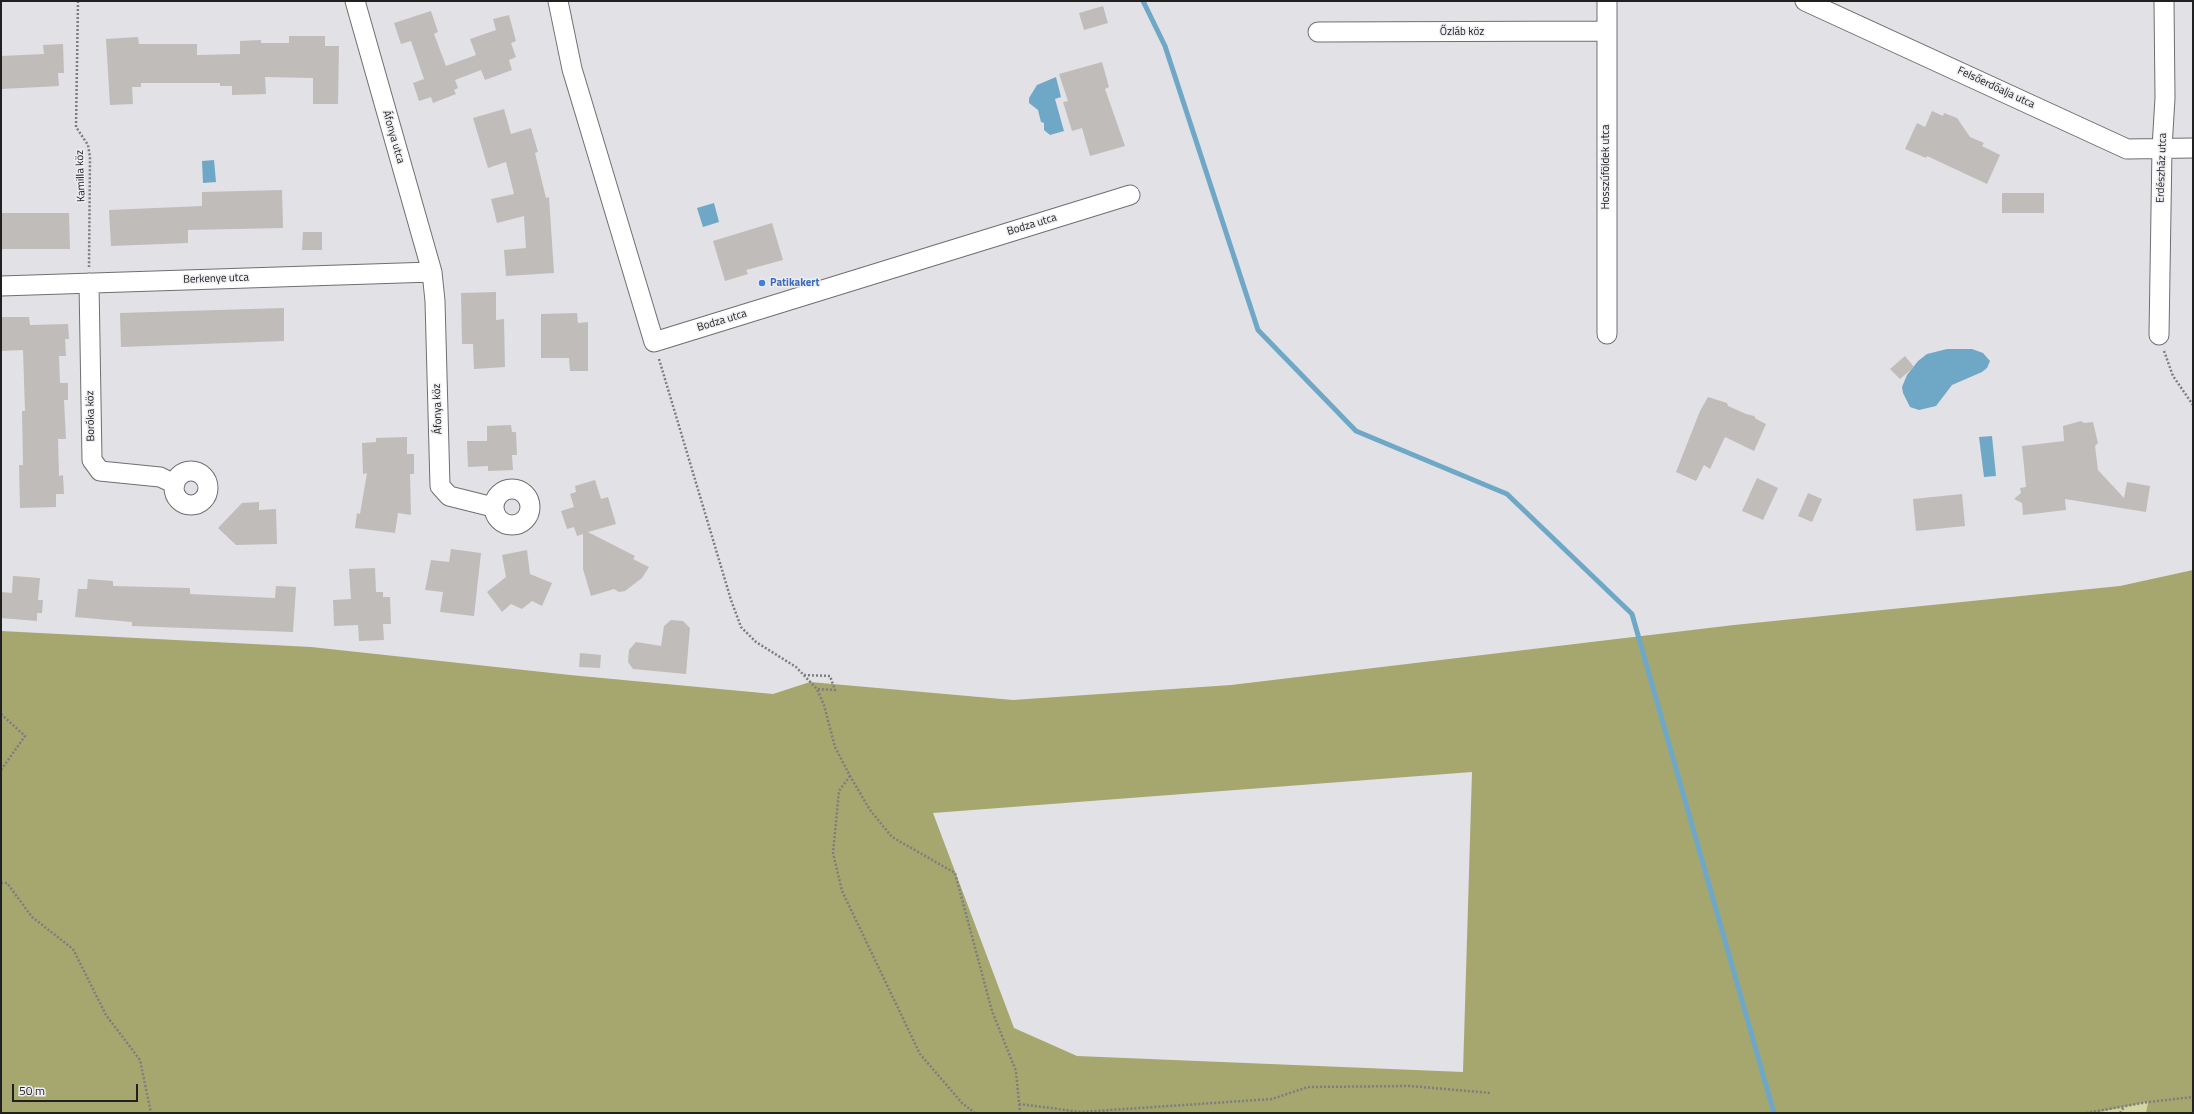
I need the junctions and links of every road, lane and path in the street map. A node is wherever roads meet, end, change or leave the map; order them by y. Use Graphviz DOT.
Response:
graph roads {
  1 [pos="78,1"];
  2 [pos="355,1"];
  3 [pos="558,1"];
  4 [pos="1607,1"];
  5 [pos="1805,1"];
  6 [pos="2164,1"];
  7 [pos="1606,31"];
  8 [pos="1318,32"];
  9 [pos="2162,148"];
  10 [pos="2193,148"];
  11 [pos="1130,195"];
  12 [pos="432,272"];
  13 [pos="89,283"];
  14 [pos="1,286"];
  15 [pos="1606,334"];
  16 [pos="2159,335"];
  17 [pos="654,342"];
  18 [pos="2193,405"];
  19 [pos="175,484"];
  20 [pos="493,507"];
  21 [pos="804,675"];
  22 [pos="817,689"];
  23 [pos="1,714"];
  24 [pos="1,770"];
  25 [pos="850,776"];
  26 [pos="1,883"];
  27 [pos="1491,1093"];
  28 [pos="2193,1097"];
  29 [pos="1019,1104"];
  30 [pos="2125,1107"];
  31 [pos="152,1113"];
  32 [pos="975,1113"];
  33 [pos="1020,1113"];
  34 [pos="2086,1113"];
  35 [pos="2120,1113"];
  1 -- 13 [label="path, Kamilla köz"];
  2 -- 12 [label="street, Áfonya utca"];
  3 -- 17 [label="street"];
  4 -- 7 [label="street, Hosszúföldek utca"];
  5 -- 9 [label="street, Felsőerdőalja utca"];
  6 -- 9 [label="street, Erdészház utca"];
  7 -- 8 [label="street, Őzláb köz"];
  7 -- 15 [label="street, Hosszúföldek utca"];
  9 -- 10 [label="street, Felsőerdőalja utca"];
  9 -- 16 [label="street, Erdészház utca"];
  11 -- 17 [label="street, Bodza utca"];
  12 -- 13 [label="street, Berkenye utca"];
  12 -- 20 [label="street, Áfonya köz"];
  13 -- 14 [label="street, Berkenye utca"];
  13 -- 19 [label="street, Boróka köz"];
  16 -- 18 [label="path"];
  17 -- 21 [label="path"];
  21 -- 22 [label="path"];
  21 -- 22 [label="path"];
  22 -- 25 [label="path"];
  23 -- 24 [label="path"];
  25 -- 29 [label="path"];
  25 -- 32 [label="path"];
  26 -- 31 [label="path"];
  27 -- 29 [label="path"];
  28 -- 30 [label="path"];
  29 -- 33 [label="path"];
  30 -- 34 [label="path"];
  30 -- 35 [label="path"];
}
